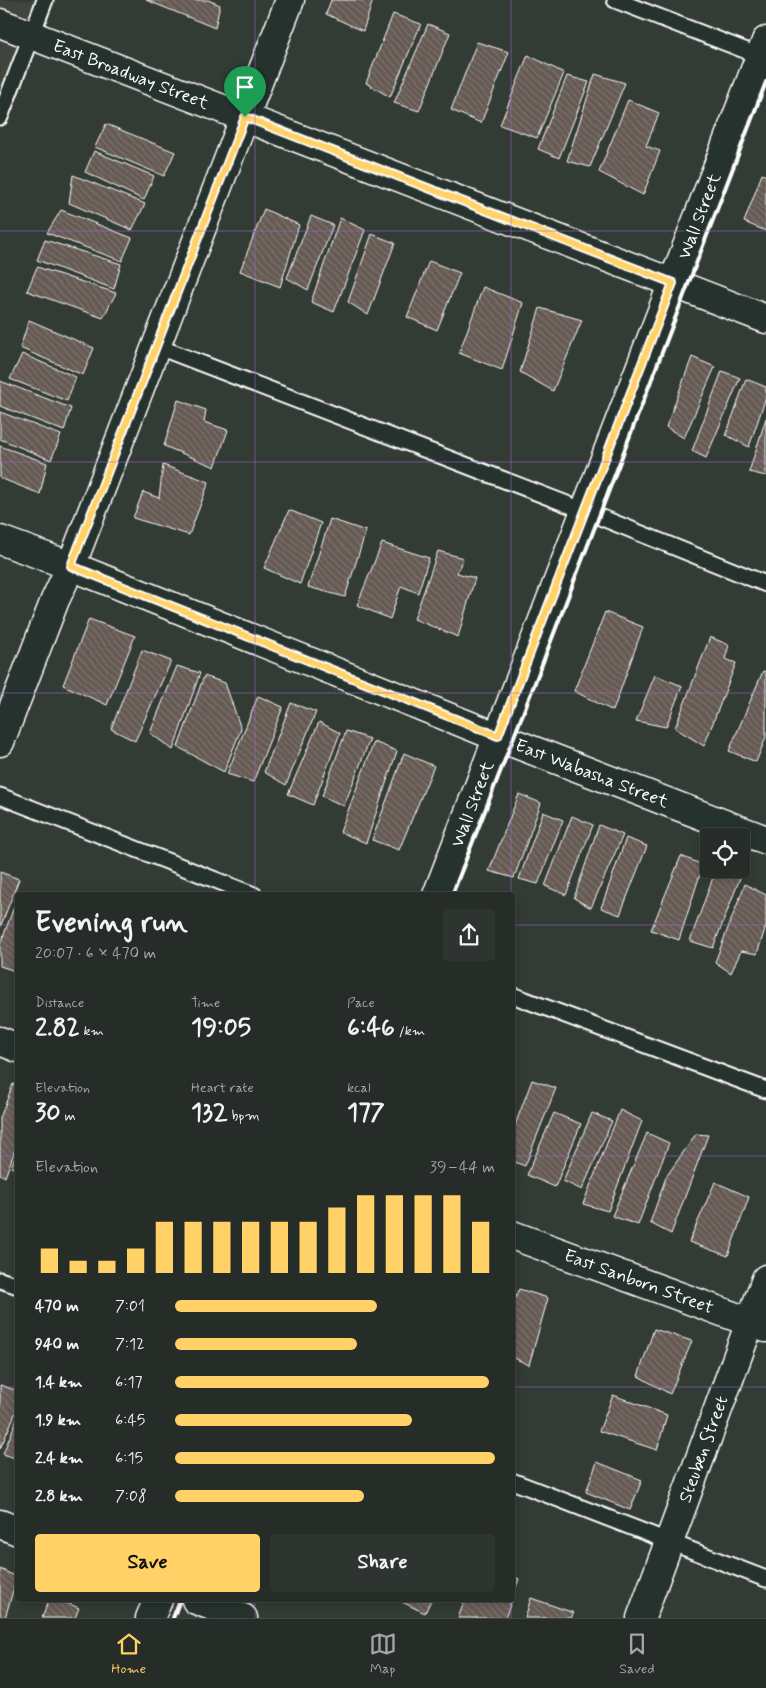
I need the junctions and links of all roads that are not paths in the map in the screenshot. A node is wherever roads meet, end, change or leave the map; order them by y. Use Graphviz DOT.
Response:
graph roads {
  1 [pos="45,0"];
  2 [pos="290,0"];
  3 [pos="615,0"];
  4 [pos="0,23"];
  5 [pos="31,35"];
  6 [pos="764,52"];
  7 [pos="0,117"];
  8 [pos="245,117"];
  9 [pos="673,283"];
  10 [pos="766,319"];
  11 [pos="156,346"];
  12 [pos="585,511"];
  13 [pos="0,540"];
  14 [pos="71,566"];
  15 [pos="766,584"];
  16 [pos="498,736"];
  17 [pos="0,742"];
  18 [pos="0,796"];
  19 [pos="766,840"];
  20 [pos="246,892"];
  21 [pos="438,892"];
  22 [pos="515,996"];
  23 [pos="0,1041"];
  24 [pos="15,1047"];
  25 [pos="766,1090"];
  26 [pos="515,1236"];
  27 [pos="766,1279"];
  28 [pos="0,1280"];
  29 [pos="15,1285"];
  30 [pos="758,1325"];
  31 [pos="515,1482"];
  32 [pos="0,1524"];
  33 [pos="15,1530"];
  34 [pos="669,1542"];
  35 [pos="766,1579"];
  36 [pos="157,1602"];
  37 [pos="201,1602"];
  38 [pos="150,1618"];
  39 [pos="243,1618"];
  40 [pos="641,1618"];
  1 -- 5 [label="lane"];
  2 -- 8 [label="street"];
  3 -- 6 [label="lane"];
  4 -- 5 [label="street, East Broadway Street"];
  5 -- 7 [label="lane"];
  5 -- 8 [label="street, East Broadway Street"];
  6 -- 9 [label="street, Wall Street"];
  8 -- 9 [label="street, East Broadway Street"];
  8 -- 11 [label="street"];
  9 -- 10 [label="street, East Broadway Street"];
  9 -- 12 [label="street, Wall Street"];
  11 -- 12 [label="lane"];
  11 -- 14 [label="street"];
  12 -- 15 [label="lane"];
  12 -- 16 [label="street, Wall Street"];
  13 -- 14 [label="street, East Wabasha Street"];
  14 -- 16 [label="street, East Wabasha Street"];
  14 -- 17 [label="street"];
  16 -- 19 [label="street, East Wabasha Street"];
  16 -- 21 [label="street, Wall Street"];
  18 -- 20 [label="lane"];
  22 -- 25 [label="lane"];
  23 -- 24 [label="street"];
  26 -- 30 [label="street, East Sanborn Street"];
  27 -- 30 [label="street, Steuben Street"];
  28 -- 29 [label="lane"];
  30 -- 34 [label="street, Steuben Street"];
  31 -- 34 [label="lane"];
  32 -- 33 [label="street"];
  34 -- 35 [label="lane"];
  34 -- 40 [label="street, Steuben Street"];
  36 -- 38 [label="street"];
  37 -- 39 [label="street"];
}
